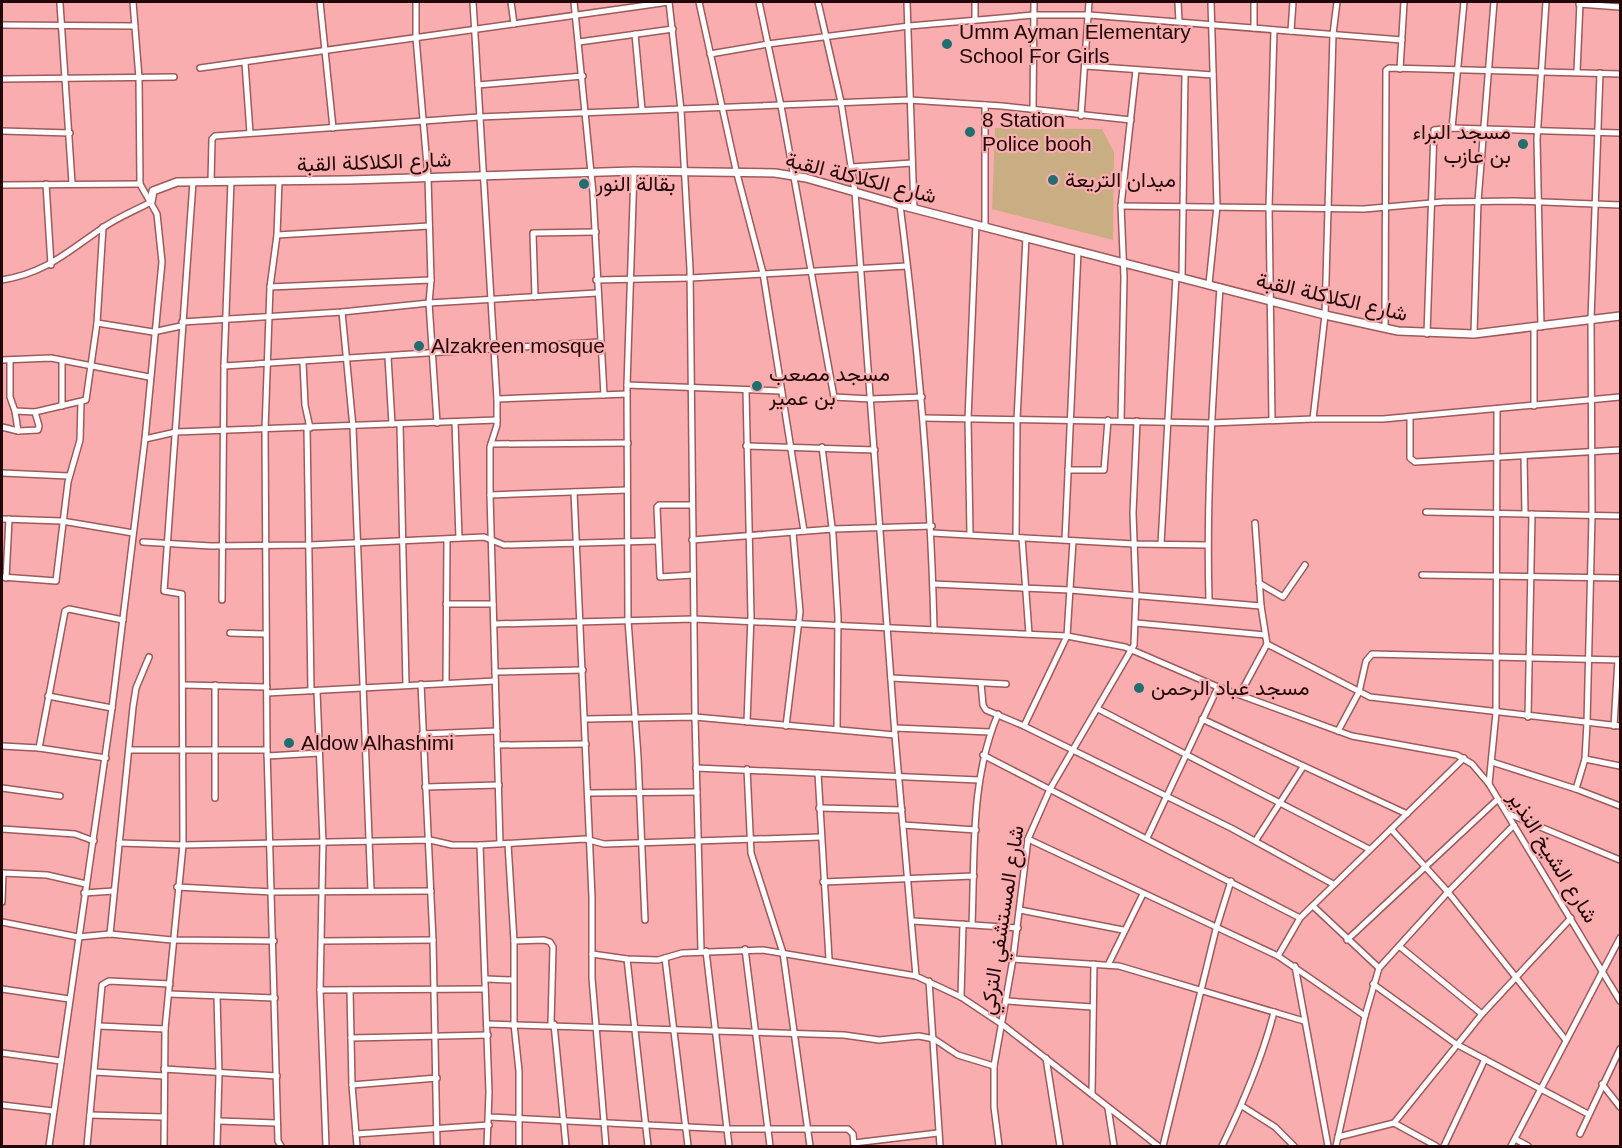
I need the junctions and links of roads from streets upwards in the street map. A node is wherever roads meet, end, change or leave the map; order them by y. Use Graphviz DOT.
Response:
graph roads {
  1 [pos="133,2"];
  2 [pos="320,2"];
  3 [pos="416,2"];
  4 [pos="472,2"];
  5 [pos="511,2"];
  6 [pos="574,2"];
  7 [pos="669,2"];
  8 [pos="699,2"];
  9 [pos="759,2"];
  10 [pos="818,2"];
  11 [pos="907,2"];
  12 [pos="975,2"];
  13 [pos="1034,2"];
  14 [pos="1089,2"];
  15 [pos="1178,2"];
  16 [pos="1211,2"];
  17 [pos="1254,2"];
  18 [pos="1293,2"];
  19 [pos="1337,2"];
  20 [pos="1404,2"];
  21 [pos="1464,2"];
  22 [pos="1494,2"];
  23 [pos="1546,2"];
  24 [pos="1580,3"];
  25 [pos="60,4"];
  26 [pos="1620,7"];
  27 [pos="576,15"];
  28 [pos="1034,15"];
  29 [pos="1089,15"];
  30 [pos="975,20"];
  31 [pos="1179,21"];
  32 [pos="1212,23"];
  33 [pos="514,24"];
  34 [pos="2,25"];
  35 [pos="61,26"];
  36 [pos="135,26"];
  37 [pos="909,26"];
  38 [pos="1254,28"];
  39 [pos="475,30"];
  40 [pos="673,30"];
  41 [pos="1274,30"];
  42 [pos="1292,31"];
  43 [pos="635,34"];
  44 [pos="1333,34"];
  45 [pos="826,37"];
  46 [pos="416,38"];
  47 [pos="1402,40"];
  48 [pos="579,42"];
  49 [pos="768,44"];
  50 [pos="327,52"];
  51 [pos="710,54"];
  52 [pos="245,63"];
  53 [pos="1086,66"];
  54 [pos="200,68"];
  55 [pos="1400,69"];
  56 [pos="1136,70"];
  57 [pos="1457,70"];
  58 [pos="1489,70"];
  59 [pos="1543,71"];
  60 [pos="1577,72"];
  61 [pos="1600,73"];
  62 [pos="1185,74"];
  63 [pos="1620,74"];
  64 [pos="1213,75"];
  65 [pos="174,76"];
  66 [pos="583,76"];
  67 [pos="139,78"];
  68 [pos="2,79"];
  69 [pos="63,79"];
  70 [pos="478,86"];
  71 [pos="909,100"];
  72 [pos="841,102"];
  73 [pos="985,105"];
  74 [pos="781,106"];
  75 [pos="723,109"];
  76 [pos="642,110"];
  77 [pos="681,110"];
  78 [pos="1033,110"];
  79 [pos="586,113"];
  80 [pos="1081,116"];
  81 [pos="479,117"];
  82 [pos="424,120"];
  83 [pos="1131,120"];
  84 [pos="333,128"];
  85 [pos="1452,128"];
  86 [pos="1484,129"];
  87 [pos="2,131"];
  88 [pos="1538,131"];
  89 [pos="1598,132"];
  90 [pos="1620,132"];
  91 [pos="70,133"];
  92 [pos="250,133"];
  93 [pos="912,163"];
  94 [pos="852,167"];
  95 [pos="736,170"];
  96 [pos="634,171"];
  97 [pos="685,171"];
  98 [pos="590,173"];
  99 [pos="484,174"];
  100 [pos="794,175"];
  101 [pos="428,177"];
  102 [pos="231,181"];
  103 [pos="279,181"];
  104 [pos="193,182"];
  105 [pos="211,182"];
  106 [pos="72,183"];
  107 [pos="46,184"];
  108 [pos="140,184"];
  109 [pos="2,185"];
  110 [pos="855,192"];
  111 [pos="1478,201"];
  112 [pos="151,202"];
  113 [pos="1538,202"];
  114 [pos="1433,204"];
  115 [pos="1595,204"];
  116 [pos="900,205"];
  117 [pos="1620,205"];
  118 [pos="1121,206"];
  119 [pos="1184,206"];
  120 [pos="1217,206"];
  121 [pos="1269,207"];
  122 [pos="1328,208"];
  123 [pos="1386,208"];
  124 [pos="914,209"];
  125 [pos="976,224"];
  126 [pos="429,226"];
  127 [pos="986,226"];
  128 [pos="103,227"];
  129 [pos="596,232"];
  130 [pos="277,235"];
  131 [pos="1026,237"];
  132 [pos="1078,251"];
  133 [pos="1123,263"];
  134 [pos="51,265"];
  135 [pos="907,266"];
  136 [pos="861,269"];
  137 [pos="813,272"];
  138 [pos="763,273"];
  139 [pos="1179,277"];
  140 [pos="690,278"];
  141 [pos="630,279"];
  142 [pos="2,280"];
  143 [pos="431,280"];
  144 [pos="596,280"];
  145 [pos="1209,284"];
  146 [pos="270,286"];
  147 [pos="1220,287"];
  148 [pos="597,293"];
  149 [pos="535,297"];
  150 [pos="492,298"];
  151 [pos="1270,301"];
  152 [pos="429,303"];
  153 [pos="342,312"];
  154 [pos="1325,315"];
  155 [pos="1620,316"];
  156 [pos="269,317"];
  157 [pos="1591,319"];
  158 [pos="225,321"];
  159 [pos="97,323"];
  160 [pos="182,324"];
  161 [pos="1538,327"];
  162 [pos="1385,328"];
  163 [pos="153,332"];
  164 [pos="1427,334"];
  165 [pos="1474,334"];
  166 [pos="600,342"];
  167 [pos="494,350"];
  168 [pos="433,354"];
  169 [pos="388,357"];
  170 [pos="346,359"];
  171 [pos="2,360"];
  172 [pos="10,360"];
  173 [pos="62,361"];
  174 [pos="303,363"];
  175 [pos="266,365"];
  176 [pos="224,366"];
  177 [pos="91,367"];
  178 [pos="149,377"];
  179 [pos="627,385"];
  180 [pos="691,386"];
  181 [pos="746,390"];
  182 [pos="782,391"];
  183 [pos="627,394"];
  184 [pos="604,395"];
  185 [pos="922,397"];
  186 [pos="1620,397"];
  187 [pos="497,399"];
  188 [pos="871,399"];
  189 [pos="1593,400"];
  190 [pos="81,402"];
  191 [pos="62,406"];
  192 [pos="1534,406"];
  193 [pos="1497,410"];
  194 [pos="15,411"];
  195 [pos="36,412"];
  196 [pos="1410,417"];
  197 [pos="924,418"];
  198 [pos="968,419"];
  199 [pos="1313,419"];
  200 [pos="497,420"];
  201 [pos="1017,420"];
  202 [pos="1070,420"];
  203 [pos="1108,420"];
  204 [pos="1272,420"];
  205 [pos="1121,421"];
  206 [pos="1137,421"];
  207 [pos="455,422"];
  208 [pos="1168,422"];
  209 [pos="437,423"];
  210 [pos="1211,423"];
  211 [pos="392,424"];
  212 [pos="400,424"];
  213 [pos="2,427"];
  214 [pos="353,427"];
  215 [pos="308,428"];
  216 [pos="265,430"];
  217 [pos="18,431"];
  218 [pos="224,431"];
  219 [pos="176,432"];
  220 [pos="145,439"];
  221 [pos="628,443"];
  222 [pos="490,444"];
  223 [pos="746,446"];
  224 [pos="791,447"];
  225 [pos="822,447"];
  226 [pos="875,450"];
  227 [pos="1620,450"];
  228 [pos="1593,452"];
  229 [pos="1524,456"];
  230 [pos="1497,457"];
  231 [pos="1068,470"];
  232 [pos="2,473"];
  233 [pos="69,476"];
  234 [pos="627,490"];
  235 [pos="574,492"];
  236 [pos="490,495"];
  237 [pos="692,505"];
  238 [pos="1426,512"];
  239 [pos="1498,513"];
  240 [pos="1525,514"];
  241 [pos="1532,514"];
  242 [pos="1592,516"];
  243 [pos="1620,516"];
  244 [pos="2,519"];
  245 [pos="9,519"];
  246 [pos="62,521"];
  247 [pos="1255,523"];
  248 [pos="932,526"];
  249 [pos="881,528"];
  250 [pos="832,529"];
  251 [pos="804,531"];
  252 [pos="133,533"];
  253 [pos="793,533"];
  254 [pos="932,533"];
  255 [pos="970,534"];
  256 [pos="748,537"];
  257 [pos="459,538"];
  258 [pos="1019,538"];
  259 [pos="491,539"];
  260 [pos="447,540"];
  261 [pos="692,540"];
  262 [pos="1065,540"];
  263 [pos="627,541"];
  264 [pos="657,541"];
  265 [pos="1073,541"];
  266 [pos="143,542"];
  267 [pos="403,542"];
  268 [pos="577,542"];
  269 [pos="167,544"];
  270 [pos="358,544"];
  271 [pos="1134,544"];
  272 [pos="1161,544"];
  273 [pos="310,545"];
  274 [pos="1207,545"];
  275 [pos="222,546"];
  276 [pos="265,546"];
  277 [pos="1305,565"];
  278 [pos="693,575"];
  279 [pos="1422,575"];
  280 [pos="1531,575"];
  281 [pos="1496,576"];
  282 [pos="4,577"];
  283 [pos="1590,577"];
  284 [pos="1620,578"];
  285 [pos="1259,583"];
  286 [pos="933,584"];
  287 [pos="1026,588"];
  288 [pos="1070,590"];
  289 [pos="1136,595"];
  290 [pos="222,600"];
  291 [pos="1209,600"];
  292 [pos="446,604"];
  293 [pos="493,604"];
  294 [pos="1261,606"];
  295 [pos="123,620"];
  296 [pos="628,620"];
  297 [pos="694,620"];
  298 [pos="580,621"];
  299 [pos="751,622"];
  300 [pos="1136,622"];
  301 [pos="494,624"];
  302 [pos="798,625"];
  303 [pos="839,628"];
  304 [pos="887,629"];
  305 [pos="934,630"];
  306 [pos="230,633"];
  307 [pos="1029,633"];
  308 [pos="266,634"];
  309 [pos="1265,634"];
  310 [pos="1067,636"];
  311 [pos="1267,644"];
  312 [pos="1132,651"];
  313 [pos="1496,656"];
  314 [pos="149,657"];
  315 [pos="1529,657"];
  316 [pos="1589,658"];
  317 [pos="1619,660"];
  318 [pos="583,669"];
  319 [pos="495,672"];
  320 [pos="891,678"];
  321 [pos="495,681"];
  322 [pos="446,682"];
  323 [pos="981,683"];
  324 [pos="184,684"];
  325 [pos="406,684"];
  326 [pos="421,684"];
  327 [pos="1006,684"];
  328 [pos="215,685"];
  329 [pos="362,687"];
  330 [pos="1218,687"];
  331 [pos="267,690"];
  332 [pos="314,691"];
  333 [pos="1359,692"];
  334 [pos="1240,694"];
  335 [pos="48,696"];
  336 [pos="112,708"];
  337 [pos="1098,709"];
  338 [pos="1496,713"];
  339 [pos="998,714"];
  340 [pos="695,717"];
  341 [pos="1528,717"];
  342 [pos="636,718"];
  343 [pos="585,719"];
  344 [pos="1202,719"];
  345 [pos="747,722"];
  346 [pos="1587,723"];
  347 [pos="786,726"];
  348 [pos="1024,726"];
  349 [pos="1617,726"];
  350 [pos="837,729"];
  351 [pos="497,731"];
  352 [pos="895,732"];
  353 [pos="990,732"];
  354 [pos="1338,732"];
  355 [pos="422,734"];
  356 [pos="586,744"];
  357 [pos="497,745"];
  358 [pos="2,746"];
  359 [pos="39,748"];
  360 [pos="129,750"];
  361 [pos="214,750"];
  362 [pos="1072,750"];
  363 [pos="184,751"];
  364 [pos="267,753"];
  365 [pos="319,753"];
  366 [pos="983,755"];
  367 [pos="1186,755"];
  368 [pos="106,758"];
  369 [pos="1464,758"];
  370 [pos="1585,759"];
  371 [pos="1492,762"];
  372 [pos="1620,766"];
  373 [pos="1303,767"];
  374 [pos="696,768"];
  375 [pos="747,769"];
  376 [pos="818,773"];
  377 [pos="900,777"];
  378 [pos="979,780"];
  379 [pos="1489,784"];
  380 [pos="499,785"];
  381 [pos="425,787"];
  382 [pos="2,788"];
  383 [pos="1050,789"];
  384 [pos="1576,789"];
  385 [pos="697,792"];
  386 [pos="588,793"];
  387 [pos="640,793"];
  388 [pos="60,796"];
  389 [pos="215,798"];
  390 [pos="1167,798"];
  391 [pos="1498,799"];
  392 [pos="1279,802"];
  393 [pos="1620,806"];
  394 [pos="819,808"];
  395 [pos="902,810"];
  396 [pos="1407,814"];
  397 [pos="1508,814"];
  398 [pos="903,825"];
  399 [pos="1514,825"];
  400 [pos="2,829"];
  401 [pos="1391,829"];
  402 [pos="976,830"];
  403 [pos="821,837"];
  404 [pos="1147,838"];
  405 [pos="590,839"];
  406 [pos="749,839"];
  407 [pos="1028,839"];
  408 [pos="430,840"];
  409 [pos="1256,840"];
  410 [pos="94,841"];
  411 [pos="698,841"];
  412 [pos="368,842"];
  413 [pos="119,843"];
  414 [pos="323,843"];
  415 [pos="641,843"];
  416 [pos="269,844"];
  417 [pos="500,844"];
  418 [pos="508,844"];
  419 [pos="183,845"];
  420 [pos="480,845"];
  421 [pos="1370,849"];
  422 [pos="1620,860"];
  423 [pos="1426,866"];
  424 [pos="2,873"];
  425 [pos="974,876"];
  426 [pos="908,878"];
  427 [pos="1231,881"];
  428 [pos="823,882"];
  429 [pos="86,884"];
  430 [pos="1332,884"];
  431 [pos="177,887"];
  432 [pos="370,890"];
  433 [pos="114,891"];
  434 [pos="431,891"];
  435 [pos="272,892"];
  436 [pos="322,892"];
  437 [pos="1448,892"];
  438 [pos="84,893"];
  439 [pos="1143,894"];
  440 [pos="2,902"];
  441 [pos="1313,906"];
  442 [pos="1020,909"];
  443 [pos="1300,918"];
  444 [pos="1571,918"];
  445 [pos="645,920"];
  446 [pos="913,921"];
  447 [pos="2,922"];
  448 [pos="963,924"];
  449 [pos="972,924"];
  450 [pos="1018,928"];
  451 [pos="1216,929"];
  452 [pos="1123,930"];
  453 [pos="110,934"];
  454 [pos="78,937"];
  455 [pos="1620,938"];
  456 [pos="172,940"];
  457 [pos="433,940"];
  458 [pos="1347,940"];
  459 [pos="274,941"];
  460 [pos="322,941"];
  461 [pos="514,941"];
  462 [pos="1399,946"];
  463 [pos="745,949"];
  464 [pos="704,951"];
  465 [pos="783,953"];
  466 [pos="592,954"];
  467 [pos="1278,956"];
  468 [pos="665,958"];
  469 [pos="627,959"];
  470 [pos="829,959"];
  471 [pos="1013,959"];
  472 [pos="1094,964"];
  473 [pos="1108,964"];
  474 [pos="1295,966"];
  475 [pos="1379,968"];
  476 [pos="1603,969"];
  477 [pos="916,976"];
  478 [pos="1515,977"];
  479 [pos="486,979"];
  480 [pos="513,980"];
  481 [pos="929,981"];
  482 [pos="170,984"];
  483 [pos="1373,984"];
  484 [pos="2,989"];
  485 [pos="434,989"];
  486 [pos="485,989"];
  487 [pos="320,990"];
  488 [pos="350,990"];
  489 [pos="1201,992"];
  490 [pos="169,994"];
  491 [pos="217,996"];
  492 [pos="961,997"];
  493 [pos="275,998"];
  494 [pos="69,999"];
  495 [pos="1620,1000"];
  496 [pos="1007,1001"];
  497 [pos="1092,1007"];
  498 [pos="1274,1012"];
  499 [pos="1482,1014"];
  500 [pos="1365,1016"];
  501 [pos="1304,1022"];
  502 [pos="514,1023"];
  503 [pos="487,1024"];
  504 [pos="553,1024"];
  505 [pos="1002,1025"];
  506 [pos="99,1026"];
  507 [pos="633,1027"];
  508 [pos="596,1028"];
  509 [pos="674,1028"];
  510 [pos="165,1029"];
  511 [pos="714,1031"];
  512 [pos="754,1032"];
  513 [pos="796,1033"];
  514 [pos="436,1035"];
  515 [pos="488,1035"];
  516 [pos="351,1038"];
  517 [pos="934,1039"];
  518 [pos="1565,1039"];
  519 [pos="1456,1044"];
  520 [pos="1620,1049"];
  521 [pos="2,1053"];
  522 [pos="1046,1058"];
  523 [pos="1485,1059"];
  524 [pos="61,1061"];
  525 [pos="994,1066"];
  526 [pos="164,1069"];
  527 [pos="94,1072"];
  528 [pos="219,1073"];
  529 [pos="164,1076"];
  530 [pos="277,1076"];
  531 [pos="437,1078"];
  532 [pos="1602,1084"];
  533 [pos="352,1085"];
  534 [pos="1541,1087"];
  535 [pos="1092,1094"];
  536 [pos="2,1105"];
  537 [pos="1242,1106"];
  538 [pos="1620,1107"];
  539 [pos="1108,1108"];
  540 [pos="53,1111"];
  541 [pos="1588,1114"];
  542 [pos="90,1115"];
  543 [pos="164,1117"];
  544 [pos="489,1117"];
  545 [pos="519,1119"];
  546 [pos="563,1120"];
  547 [pos="218,1121"];
  548 [pos="603,1122"];
  549 [pos="277,1123"];
  550 [pos="1394,1123"];
  551 [pos="646,1124"];
  552 [pos="489,1125"];
  553 [pos="686,1127"];
  554 [pos="768,1128"];
  555 [pos="437,1129"];
  556 [pos="728,1129"];
  557 [pos="808,1129"];
  558 [pos="938,1133"];
  559 [pos="356,1134"];
  560 [pos="1580,1134"];
  561 [pos="1338,1137"];
  562 [pos="1515,1139"];
  563 [pos="854,1145"];
  564 [pos="49,1146"];
  565 [pos="87,1146"];
  566 [pos="164,1146"];
  567 [pos="217,1146"];
  568 [pos="281,1146"];
  569 [pos="326,1146"];
  570 [pos="357,1146"];
  571 [pos="437,1146"];
  572 [pos="487,1146"];
  573 [pos="519,1146"];
  574 [pos="566,1146"];
  575 [pos="606,1146"];
  576 [pos="648,1146"];
  577 [pos="688,1146"];
  578 [pos="729,1146"];
  579 [pos="770,1146"];
  580 [pos="810,1146"];
  581 [pos="940,1146"];
  582 [pos="999,1146"];
  583 [pos="1060,1146"];
  584 [pos="1114,1146"];
  585 [pos="1158,1146"];
  586 [pos="1163,1146"];
  587 [pos="1222,1146"];
  588 [pos="1294,1146"];
  589 [pos="1328,1146"];
  590 [pos="1336,1146"];
  591 [pos="1436,1146"];
  592 [pos="1444,1146"];
  593 [pos="1511,1146"];
  594 [pos="1528,1146"];
  1 -- 36 [label="street"];
  2 -- 50 [label="street"];
  3 -- 46 [label="street"];
  4 -- 39 [label="street"];
  5 -- 33 [label="street"];
  6 -- 27 [label="street"];
  7 -- 27 [label="street"];
  7 -- 40 [label="street"];
  8 -- 51 [label="street"];
  9 -- 49 [label="street"];
  10 -- 45 [label="street"];
  11 -- 37 [label="street"];
  12 -- 30 [label="street"];
  13 -- 28 [label="street"];
  14 -- 29 [label="street"];
  15 -- 31 [label="street"];
  16 -- 32 [label="street"];
  17 -- 38 [label="street"];
  18 -- 42 [label="street"];
  19 -- 44 [label="street"];
  20 -- 47 [label="street"];
  21 -- 57 [label="street"];
  22 -- 58 [label="street"];
  23 -- 59 [label="street"];
  24 -- 26 [label="street"];
  24 -- 60 [label="street"];
  25 -- 35 [label="street"];
  27 -- 33 [label="street"];
  27 -- 48 [label="street"];
  28 -- 29 [label="street"];
  28 -- 30 [label="street"];
  28 -- 78 [label="street"];
  29 -- 31 [label="street"];
  29 -- 53 [label="street"];
  30 -- 37 [label="street"];
  31 -- 32 [label="street"];
  32 -- 38 [label="street"];
  32 -- 64 [label="street"];
  33 -- 39 [label="street"];
  34 -- 35 [label="street"];
  35 -- 36 [label="street"];
  35 -- 69 [label="street"];
  36 -- 67 [label="street"];
  37 -- 45 [label="street"];
  37 -- 71 [label="street"];
  38 -- 41 [label="street"];
  39 -- 46 [label="street"];
  39 -- 70 [label="street"];
  40 -- 43 [label="street"];
  40 -- 77 [label="street"];
  41 -- 42 [label="street"];
  41 -- 121 [label="street"];
  42 -- 44 [label="street"];
  43 -- 48 [label="street"];
  43 -- 76 [label="street"];
  44 -- 47 [label="street"];
  44 -- 122 [label="street"];
  45 -- 49 [label="street"];
  45 -- 72 [label="street"];
  46 -- 50 [label="street"];
  46 -- 82 [label="street"];
  47 -- 55 [label="street"];
  48 -- 66 [label="street"];
  49 -- 51 [label="street"];
  49 -- 74 [label="street"];
  50 -- 52 [label="street"];
  50 -- 84 [label="street"];
  51 -- 75 [label="street"];
  52 -- 54 [label="street"];
  52 -- 92 [label="street"];
  53 -- 56 [label="street"];
  53 -- 80 [label="street"];
  55 -- 57 [label="street"];
  55 -- 123 [label="street"];
  56 -- 62 [label="street"];
  56 -- 83 [label="street"];
  57 -- 58 [label="street"];
  57 -- 85 [label="street"];
  58 -- 59 [label="street"];
  58 -- 86 [label="street"];
  59 -- 60 [label="street"];
  59 -- 88 [label="street"];
  60 -- 61 [label="street"];
  61 -- 63 [label="street"];
  61 -- 89 [label="street"];
  62 -- 64 [label="street"];
  62 -- 119 [label="street"];
  64 -- 120 [label="street"];
  65 -- 67 [label="street"];
  66 -- 70 [label="street"];
  66 -- 79 [label="street"];
  67 -- 69 [label="street"];
  67 -- 108 [label="street"];
  68 -- 69 [label="street"];
  69 -- 91 [label="street"];
  70 -- 81 [label="street"];
  71 -- 72 [label="street"];
  71 -- 73 [label="street"];
  71 -- 93 [label="street"];
  72 -- 74 [label="street"];
  72 -- 94 [label="street"];
  73 -- 78 [label="street"];
  73 -- 127 [label="street"];
  74 -- 75 [label="street"];
  74 -- 100 [label="street"];
  75 -- 77 [label="street"];
  75 -- 95 [label="street"];
  76 -- 77 [label="street"];
  76 -- 79 [label="street"];
  77 -- 97 [label="street"];
  78 -- 80 [label="street"];
  79 -- 81 [label="street"];
  79 -- 98 [label="street"];
  80 -- 83 [label="street"];
  81 -- 82 [label="street"];
  81 -- 99 [label="street"];
  82 -- 84 [label="street"];
  82 -- 101 [label="street"];
  83 -- 118 [label="street"];
  84 -- 92 [label="street"];
  85 -- 86 [label="street"];
  85 -- 114 [label="street"];
  86 -- 88 [label="street"];
  86 -- 111 [label="street"];
  87 -- 91 [label="street"];
  88 -- 89 [label="street"];
  88 -- 113 [label="street"];
  89 -- 90 [label="street"];
  89 -- 115 [label="street"];
  91 -- 106 [label="street"];
  92 -- 105 [label="street"];
  93 -- 94 [label="street"];
  93 -- 124 [label="street"];
  94 -- 110 [label="street"];
  95 -- 97 [label="street, شارع الكلاكلة القبة"];
  95 -- 100 [label="street, شارع الكلاكلة القبة"];
  95 -- 138 [label="street"];
  96 -- 97 [label="street, شارع الكلاكلة القبة"];
  96 -- 98 [label="street, شارع الكلاكلة القبة"];
  96 -- 141 [label="street"];
  97 -- 140 [label="street"];
  98 -- 99 [label="street, شارع الكلاكلة القبة"];
  98 -- 129 [label="street"];
  99 -- 101 [label="street, شارع الكلاكلة القبة"];
  99 -- 150 [label="street"];
  100 -- 110 [label="street, شارع الكلاكلة القبة"];
  100 -- 137 [label="street"];
  101 -- 103 [label="street, شارع الكلاكلة القبة"];
  101 -- 126 [label="street"];
  102 -- 103 [label="street, شارع الكلاكلة القبة"];
  102 -- 105 [label="street, شارع الكلاكلة القبة"];
  102 -- 158 [label="street"];
  103 -- 130 [label="street"];
  104 -- 105 [label="street, شارع الكلاكلة القبة"];
  104 -- 112 [label="street, شارع الكلاكلة القبة"];
  104 -- 160 [label="street"];
  106 -- 107 [label="street"];
  106 -- 108 [label="street"];
  107 -- 109 [label="street"];
  107 -- 134 [label="street"];
  108 -- 112 [label="street"];
  110 -- 116 [label="street, شارع الكلاكلة القبة"];
  110 -- 136 [label="street"];
  111 -- 113 [label="street"];
  111 -- 114 [label="street"];
  111 -- 165 [label="street"];
  112 -- 128 [label="street, شارع الكلاكلة القبة"];
  112 -- 163 [label="street"];
  113 -- 115 [label="street"];
  113 -- 161 [label="street"];
  114 -- 123 [label="street"];
  114 -- 164 [label="street"];
  115 -- 117 [label="street"];
  115 -- 157 [label="street"];
  116 -- 124 [label="street, شارع الكلاكلة القبة"];
  116 -- 135 [label="street"];
  118 -- 119 [label="street"];
  118 -- 133 [label="street"];
  119 -- 120 [label="street"];
  119 -- 139 [label="street"];
  120 -- 121 [label="street"];
  120 -- 145 [label="street"];
  121 -- 122 [label="street"];
  121 -- 151 [label="street"];
  122 -- 123 [label="street"];
  122 -- 154 [label="street"];
  123 -- 162 [label="street"];
  124 -- 125 [label="street, شارع الكلاكلة القبة"];
  125 -- 127 [label="street, شارع الكلاكلة القبة"];
  125 -- 198 [label="street"];
  126 -- 130 [label="street"];
  126 -- 143 [label="street"];
  127 -- 131 [label="street, شارع الكلاكلة القبة"];
  128 -- 134 [label="street, شارع الكلاكلة القبة"];
  128 -- 159 [label="street"];
  129 -- 144 [label="street"];
  129 -- 149 [label="street"];
  130 -- 146 [label="street"];
  131 -- 132 [label="street, شارع الكلاكلة القبة"];
  131 -- 201 [label="street"];
  132 -- 133 [label="street, شارع الكلاكلة القبة"];
  132 -- 202 [label="street"];
  133 -- 139 [label="street, شارع الكلاكلة القبة"];
  133 -- 205 [label="street"];
  134 -- 142 [label="street, شارع الكلاكلة القبة"];
  135 -- 136 [label="street"];
  135 -- 185 [label="street"];
  136 -- 137 [label="street"];
  136 -- 188 [label="street"];
  137 -- 138 [label="street"];
  137 -- 188 [label="street"];
  138 -- 140 [label="street"];
  138 -- 182 [label="street"];
  139 -- 145 [label="street, شارع الكلاكلة القبة"];
  139 -- 208 [label="street"];
  140 -- 141 [label="street"];
  140 -- 180 [label="street"];
  141 -- 144 [label="street"];
  141 -- 179 [label="street"];
  143 -- 146 [label="street"];
  143 -- 152 [label="street"];
  144 -- 148 [label="street"];
  145 -- 147 [label="street, شارع الكلاكلة القبة"];
  146 -- 156 [label="street"];
  147 -- 151 [label="street, شارع الكلاكلة القبة"];
  147 -- 210 [label="street"];
  148 -- 149 [label="street"];
  148 -- 166 [label="street"];
  149 -- 150 [label="street"];
  150 -- 152 [label="street"];
  150 -- 167 [label="street"];
  151 -- 154 [label="street, شارع الكلاكلة القبة"];
  151 -- 204 [label="street"];
  152 -- 153 [label="street"];
  152 -- 168 [label="street"];
  153 -- 156 [label="street"];
  153 -- 170 [label="street"];
  154 -- 162 [label="street, شارع الكلاكلة القبة"];
  154 -- 199 [label="street"];
  155 -- 157 [label="street, شارع الكلاكلة القبة"];
  156 -- 158 [label="street"];
  156 -- 175 [label="street"];
  157 -- 161 [label="street, شارع الكلاكلة القبة"];
  157 -- 189 [label="street"];
  158 -- 160 [label="street"];
  158 -- 176 [label="street"];
  159 -- 163 [label="street"];
  159 -- 177 [label="street"];
  160 -- 163 [label="street"];
  160 -- 219 [label="street"];
  161 -- 165 [label="street, شارع الكلاكلة القبة"];
  161 -- 192 [label="street"];
  162 -- 164 [label="street, شارع الكلاكلة القبة"];
  163 -- 178 [label="street"];
  164 -- 165 [label="street, شارع الكلاكلة القبة"];
  166 -- 167 [label="street"];
  166 -- 184 [label="street"];
  167 -- 168 [label="street"];
  167 -- 187 [label="street"];
  168 -- 169 [label="street"];
  168 -- 209 [label="street"];
  169 -- 170 [label="street"];
  169 -- 211 [label="street"];
  170 -- 174 [label="street"];
  170 -- 214 [label="street"];
  171 -- 172 [label="street"];
  172 -- 173 [label="street"];
  172 -- 194 [label="street"];
  173 -- 177 [label="street"];
  173 -- 191 [label="street"];
  174 -- 175 [label="street"];
  174 -- 215 [label="street"];
  175 -- 176 [label="street"];
  175 -- 216 [label="street"];
  176 -- 218 [label="street"];
  177 -- 178 [label="street"];
  177 -- 190 [label="street"];
  178 -- 220 [label="street"];
  179 -- 180 [label="street"];
  179 -- 183 [label="street"];
  180 -- 181 [label="street"];
  180 -- 237 [label="street"];
  181 -- 182 [label="street"];
  181 -- 223 [label="street"];
  182 -- 224 [label="street"];
  183 -- 184 [label="street"];
  183 -- 221 [label="street"];
  184 -- 187 [label="street"];
  185 -- 188 [label="street"];
  185 -- 197 [label="street"];
  186 -- 189 [label="street"];
  187 -- 200 [label="street"];
  188 -- 226 [label="street"];
  189 -- 192 [label="street"];
  189 -- 228 [label="street"];
  190 -- 191 [label="street"];
  190 -- 233 [label="street"];
  191 -- 195 [label="street"];
  192 -- 193 [label="street"];
  193 -- 196 [label="street"];
  193 -- 230 [label="street"];
  194 -- 195 [label="street"];
  194 -- 217 [label="street"];
  195 -- 217 [label="street"];
  196 -- 199 [label="street"];
  196 -- 230 [label="street"];
  197 -- 198 [label="street"];
  197 -- 248 [label="street"];
  198 -- 201 [label="street"];
  198 -- 255 [label="street"];
  199 -- 204 [label="street"];
  200 -- 207 [label="street"];
  200 -- 222 [label="street"];
  201 -- 202 [label="street"];
  201 -- 258 [label="street"];
  202 -- 203 [label="street"];
  202 -- 231 [label="street"];
  203 -- 205 [label="street"];
  203 -- 231 [label="street"];
  204 -- 210 [label="street"];
  205 -- 206 [label="street"];
  206 -- 208 [label="street"];
  206 -- 271 [label="street"];
  207 -- 209 [label="street"];
  207 -- 257 [label="street"];
  208 -- 210 [label="street"];
  208 -- 272 [label="street"];
  209 -- 212 [label="street"];
  210 -- 274 [label="street"];
  211 -- 212 [label="street"];
  211 -- 214 [label="street"];
  212 -- 267 [label="street"];
  213 -- 217 [label="street"];
  214 -- 215 [label="street"];
  214 -- 270 [label="street"];
  215 -- 216 [label="street"];
  215 -- 273 [label="street"];
  216 -- 218 [label="street"];
  216 -- 276 [label="street"];
  218 -- 219 [label="street"];
  218 -- 275 [label="street"];
  219 -- 220 [label="street"];
  219 -- 269 [label="street"];
  220 -- 252 [label="street"];
  221 -- 222 [label="street"];
  221 -- 234 [label="street"];
  222 -- 236 [label="street"];
  223 -- 224 [label="street"];
  223 -- 256 [label="street"];
  224 -- 225 [label="street"];
  224 -- 251 [label="street"];
  225 -- 226 [label="street"];
  225 -- 250 [label="street"];
  226 -- 249 [label="street"];
  227 -- 228 [label="street"];
  228 -- 229 [label="street"];
  228 -- 242 [label="street"];
  229 -- 230 [label="street"];
  229 -- 240 [label="street"];
  230 -- 239 [label="street"];
  231 -- 262 [label="street"];
  232 -- 233 [label="street"];
  233 -- 246 [label="street"];
  234 -- 235 [label="street"];
  234 -- 263 [label="street"];
  235 -- 236 [label="street"];
  235 -- 268 [label="street"];
  236 -- 259 [label="street"];
  237 -- 261 [label="street"];
  237 -- 264 [label="street"];
  238 -- 239 [label="street"];
  239 -- 240 [label="street"];
  239 -- 281 [label="street"];
  240 -- 241 [label="street"];
  241 -- 242 [label="street"];
  241 -- 280 [label="street"];
  242 -- 243 [label="street"];
  242 -- 283 [label="street"];
  244 -- 245 [label="street"];
  245 -- 246 [label="street"];
  245 -- 282 [label="street"];
  246 -- 252 [label="street"];
  246 -- 282 [label="street"];
  247 -- 285 [label="street"];
  248 -- 249 [label="street"];
  248 -- 254 [label="street"];
  249 -- 250 [label="street"];
  249 -- 304 [label="street"];
  250 -- 251 [label="street"];
  250 -- 303 [label="street"];
  251 -- 253 [label="street"];
  252 -- 295 [label="street"];
  253 -- 256 [label="street"];
  253 -- 302 [label="street"];
  254 -- 255 [label="street"];
  254 -- 286 [label="street"];
  255 -- 258 [label="street"];
  256 -- 261 [label="street"];
  256 -- 299 [label="street"];
  257 -- 259 [label="street"];
  257 -- 260 [label="street"];
  258 -- 262 [label="street"];
  258 -- 287 [label="street"];
  259 -- 268 [label="street"];
  259 -- 293 [label="street"];
  260 -- 267 [label="street"];
  260 -- 292 [label="street"];
  261 -- 278 [label="street"];
  262 -- 265 [label="street"];
  263 -- 264 [label="street"];
  263 -- 268 [label="street"];
  263 -- 296 [label="street"];
  264 -- 278 [label="street"];
  265 -- 271 [label="street"];
  265 -- 288 [label="street"];
  266 -- 269 [label="street"];
  267 -- 270 [label="street"];
  267 -- 325 [label="street"];
  268 -- 298 [label="street"];
  269 -- 275 [label="street"];
  269 -- 324 [label="street"];
  270 -- 273 [label="street"];
  270 -- 329 [label="street"];
  271 -- 272 [label="street"];
  271 -- 289 [label="street"];
  272 -- 274 [label="street"];
  273 -- 276 [label="street"];
  273 -- 332 [label="street"];
  274 -- 291 [label="street"];
  275 -- 276 [label="street"];
  275 -- 290 [label="street"];
  276 -- 308 [label="street"];
  277 -- 285 [label="street"];
  278 -- 297 [label="street"];
  279 -- 281 [label="street"];
  280 -- 281 [label="street"];
  280 -- 283 [label="street"];
  280 -- 315 [label="street"];
  281 -- 313 [label="street"];
  283 -- 284 [label="street"];
  283 -- 316 [label="street"];
  285 -- 294 [label="street"];
  286 -- 287 [label="street"];
  286 -- 305 [label="street"];
  287 -- 288 [label="street"];
  287 -- 307 [label="street"];
  288 -- 289 [label="street"];
  288 -- 310 [label="street"];
  289 -- 291 [label="street"];
  289 -- 300 [label="street"];
  291 -- 294 [label="street"];
  292 -- 293 [label="street"];
  292 -- 322 [label="street"];
  293 -- 301 [label="street"];
  294 -- 309 [label="street"];
  295 -- 335 [label="street"];
  295 -- 336 [label="street"];
  296 -- 297 [label="street"];
  296 -- 298 [label="street"];
  296 -- 342 [label="street"];
  297 -- 299 [label="street"];
  297 -- 340 [label="street"];
  298 -- 301 [label="street"];
  298 -- 318 [label="street"];
  299 -- 302 [label="street"];
  299 -- 345 [label="street"];
  300 -- 309 [label="street"];
  300 -- 312 [label="street"];
  301 -- 319 [label="street"];
  302 -- 303 [label="street"];
  302 -- 347 [label="street"];
  303 -- 304 [label="street"];
  303 -- 350 [label="street"];
  304 -- 305 [label="street"];
  304 -- 320 [label="street"];
  305 -- 307 [label="street"];
  306 -- 308 [label="street"];
  307 -- 310 [label="street"];
  308 -- 331 [label="street"];
  309 -- 311 [label="street"];
  310 -- 312 [label="street"];
  310 -- 348 [label="street"];
  311 -- 333 [label="street"];
  311 -- 334 [label="street"];
  312 -- 330 [label="street"];
  312 -- 337 [label="street, شارع المستشفي التركي"];
  313 -- 315 [label="street"];
  313 -- 333 [label="street"];
  313 -- 338 [label="street"];
  314 -- 360 [label="street"];
  315 -- 316 [label="street"];
  315 -- 341 [label="street"];
  316 -- 317 [label="street"];
  316 -- 346 [label="street"];
  317 -- 349 [label="street"];
  318 -- 319 [label="street"];
  318 -- 343 [label="street"];
  319 -- 321 [label="street"];
  320 -- 323 [label="street"];
  320 -- 352 [label="street"];
  321 -- 322 [label="street"];
  321 -- 351 [label="street"];
  322 -- 326 [label="street"];
  323 -- 327 [label="street"];
  323 -- 339 [label="street"];
  324 -- 328 [label="street"];
  324 -- 363 [label="street"];
  325 -- 326 [label="street"];
  325 -- 329 [label="street"];
  326 -- 355 [label="street"];
  328 -- 331 [label="street"];
  328 -- 361 [label="street"];
  329 -- 332 [label="street"];
  329 -- 412 [label="street"];
  330 -- 334 [label="street"];
  330 -- 344 [label="street"];
  331 -- 332 [label="street"];
  331 -- 364 [label="street"];
  332 -- 365 [label="street"];
  333 -- 338 [label="street"];
  333 -- 354 [label="street"];
  334 -- 354 [label="street"];
  335 -- 336 [label="street"];
  335 -- 359 [label="street"];
  336 -- 368 [label="street"];
  337 -- 362 [label="street, شارع المستشفي التركي"];
  337 -- 367 [label="street"];
  338 -- 341 [label="street"];
  338 -- 371 [label="street"];
  339 -- 348 [label="street"];
  339 -- 353 [label="street"];
  340 -- 342 [label="street"];
  340 -- 345 [label="street"];
  340 -- 374 [label="street"];
  341 -- 346 [label="street"];
  342 -- 343 [label="street"];
  342 -- 387 [label="street"];
  343 -- 356 [label="street"];
  344 -- 367 [label="street"];
  344 -- 373 [label="street"];
  345 -- 347 [label="street"];
  346 -- 349 [label="street"];
  346 -- 370 [label="street"];
  347 -- 350 [label="street"];
  348 -- 362 [label="street"];
  350 -- 352 [label="street"];
  351 -- 355 [label="street"];
  351 -- 357 [label="street"];
  352 -- 353 [label="street"];
  352 -- 377 [label="street"];
  353 -- 366 [label="street"];
  354 -- 369 [label="street"];
  355 -- 381 [label="street"];
  356 -- 357 [label="street"];
  356 -- 386 [label="street"];
  357 -- 380 [label="street"];
  358 -- 359 [label="street"];
  359 -- 368 [label="street"];
  360 -- 363 [label="street"];
  360 -- 413 [label="street"];
  361 -- 363 [label="street"];
  361 -- 364 [label="street"];
  361 -- 389 [label="street"];
  362 -- 383 [label="street, شارع المستشفي التركي"];
  362 -- 390 [label="street"];
  363 -- 419 [label="street"];
  364 -- 365 [label="street"];
  364 -- 416 [label="street"];
  365 -- 414 [label="street"];
  366 -- 378 [label="street"];
  366 -- 383 [label="street"];
  367 -- 390 [label="street"];
  367 -- 392 [label="street"];
  368 -- 410 [label="street"];
  369 -- 379 [label="street, شارع الشيخ النذير"];
  369 -- 396 [label="street"];
  370 -- 372 [label="street"];
  370 -- 384 [label="street"];
  371 -- 379 [label="street"];
  371 -- 384 [label="street"];
  373 -- 392 [label="street"];
  373 -- 396 [label="street"];
  374 -- 375 [label="street"];
  374 -- 385 [label="street"];
  375 -- 376 [label="street"];
  375 -- 406 [label="street"];
  376 -- 377 [label="street"];
  376 -- 394 [label="street"];
  377 -- 378 [label="street"];
  377 -- 395 [label="street"];
  378 -- 402 [label="street"];
  379 -- 391 [label="street, شارع الشيخ النذير"];
  380 -- 381 [label="street"];
  380 -- 417 [label="street"];
  381 -- 408 [label="street"];
  382 -- 388 [label="street"];
  383 -- 404 [label="street"];
  383 -- 407 [label="street, شارع المستشفي التركي"];
  384 -- 393 [label="street"];
  385 -- 387 [label="street"];
  385 -- 411 [label="street"];
  386 -- 387 [label="street"];
  386 -- 405 [label="street"];
  387 -- 415 [label="street"];
  390 -- 404 [label="street"];
  390 -- 409 [label="street"];
  391 -- 397 [label="street, شارع الشيخ النذير"];
  391 -- 423 [label="street"];
  392 -- 409 [label="street"];
  392 -- 421 [label="street"];
  394 -- 395 [label="street"];
  394 -- 403 [label="street"];
  395 -- 398 [label="street"];
  396 -- 401 [label="street"];
  397 -- 399 [label="street, شارع الشيخ النذير"];
  397 -- 422 [label="street"];
  398 -- 402 [label="street"];
  398 -- 426 [label="street"];
  399 -- 437 [label="street"];
  399 -- 444 [label="street, شارع الشيخ النذير"];
  400 -- 410 [label="street"];
  401 -- 421 [label="street"];
  401 -- 423 [label="street"];
  402 -- 425 [label="street"];
  403 -- 406 [label="street"];
  403 -- 428 [label="street"];
  404 -- 427 [label="street"];
  405 -- 415 [label="street"];
  405 -- 418 [label="street"];
  405 -- 466 [label="street"];
  406 -- 411 [label="street"];
  406 -- 465 [label="street"];
  407 -- 439 [label="street"];
  407 -- 442 [label="street, شارع المستشفي التركي"];
  408 -- 412 [label="street"];
  408 -- 420 [label="street"];
  408 -- 434 [label="street"];
  409 -- 430 [label="street"];
  410 -- 429 [label="street"];
  411 -- 415 [label="street"];
  411 -- 464 [label="street"];
  412 -- 414 [label="street"];
  412 -- 432 [label="street"];
  413 -- 419 [label="street"];
  413 -- 433 [label="street"];
  414 -- 416 [label="street"];
  414 -- 436 [label="street"];
  415 -- 445 [label="street"];
  416 -- 419 [label="street"];
  416 -- 435 [label="street"];
  417 -- 418 [label="street"];
  417 -- 420 [label="street"];
  418 -- 461 [label="street"];
  419 -- 431 [label="street"];
  420 -- 479 [label="street"];
  421 -- 430 [label="street"];
  423 -- 437 [label="street"];
  423 -- 458 [label="street"];
  424 -- 429 [label="street"];
  424 -- 440 [label="street"];
  425 -- 426 [label="street"];
  425 -- 449 [label="street"];
  426 -- 428 [label="street"];
  426 -- 446 [label="street"];
  427 -- 443 [label="street"];
  427 -- 451 [label="street"];
  428 -- 470 [label="street"];
  429 -- 438 [label="street"];
  430 -- 441 [label="street"];
  431 -- 435 [label="street"];
  431 -- 456 [label="street"];
  432 -- 434 [label="street"];
  432 -- 436 [label="street"];
  433 -- 438 [label="street"];
  433 -- 453 [label="street"];
  434 -- 457 [label="street"];
  435 -- 436 [label="street"];
  435 -- 459 [label="street"];
  436 -- 460 [label="street"];
  437 -- 462 [label="street"];
  437 -- 478 [label="street"];
  438 -- 454 [label="street"];
  439 -- 451 [label="street"];
  439 -- 452 [label="street"];
  441 -- 443 [label="street"];
  441 -- 458 [label="street"];
  442 -- 450 [label="street, شارع المستشفي التركي"];
  442 -- 452 [label="street"];
  443 -- 467 [label="street"];
  444 -- 476 [label="street, شارع الشيخ النذير"];
  444 -- 478 [label="street"];
  446 -- 448 [label="street"];
  446 -- 477 [label="street"];
  447 -- 454 [label="street"];
  448 -- 449 [label="street"];
  448 -- 492 [label="street"];
  449 -- 450 [label="street"];
  450 -- 471 [label="street, شارع المستشفي التركي"];
  451 -- 467 [label="street"];
  451 -- 489 [label="street"];
  452 -- 473 [label="street"];
  453 -- 454 [label="street"];
  453 -- 456 [label="street"];
  454 -- 494 [label="street"];
  455 -- 476 [label="street"];
  456 -- 459 [label="street"];
  456 -- 482 [label="street"];
  457 -- 460 [label="street"];
  457 -- 485 [label="street"];
  458 -- 475 [label="street"];
  459 -- 493 [label="street"];
  460 -- 487 [label="street"];
  461 -- 480 [label="street"];
  461 -- 504 [label="street"];
  462 -- 475 [label="street"];
  462 -- 499 [label="street"];
  463 -- 464 [label="street"];
  463 -- 465 [label="street"];
  463 -- 512 [label="street"];
  464 -- 468 [label="street"];
  464 -- 511 [label="street"];
  465 -- 470 [label="street"];
  465 -- 513 [label="street"];
  466 -- 469 [label="street"];
  466 -- 508 [label="street"];
  467 -- 474 [label="street"];
  468 -- 469 [label="street"];
  468 -- 509 [label="street"];
  469 -- 507 [label="street"];
  470 -- 477 [label="street"];
  471 -- 472 [label="street"];
  471 -- 496 [label="street, شارع المستشفي التركي"];
  472 -- 473 [label="street"];
  472 -- 497 [label="street"];
  473 -- 489 [label="street"];
  474 -- 500 [label="street"];
  474 -- 501 [label="street"];
  475 -- 483 [label="street"];
  476 -- 495 [label="street, شارع الشيخ النذير"];
  476 -- 518 [label="street"];
  477 -- 481 [label="street"];
  478 -- 499 [label="street"];
  478 -- 518 [label="street"];
  479 -- 480 [label="street"];
  479 -- 486 [label="street"];
  480 -- 502 [label="street"];
  481 -- 492 [label="street"];
  481 -- 517 [label="street"];
  482 -- 490 [label="street"];
  482 -- 506 [label="street"];
  483 -- 500 [label="street"];
  483 -- 519 [label="street"];
  484 -- 494 [label="street"];
  485 -- 486 [label="street"];
  485 -- 488 [label="street"];
  485 -- 514 [label="street"];
  486 -- 503 [label="street"];
  487 -- 488 [label="street"];
  487 -- 569 [label="street"];
  488 -- 516 [label="street"];
  489 -- 498 [label="street"];
  489 -- 586 [label="street"];
  490 -- 491 [label="street"];
  490 -- 510 [label="street"];
  491 -- 493 [label="street"];
  491 -- 528 [label="street"];
  492 -- 505 [label="street"];
  493 -- 530 [label="street"];
  494 -- 524 [label="street"];
  496 -- 497 [label="street"];
  496 -- 505 [label="street, شارع المستشفي التركي"];
  497 -- 535 [label="street"];
  498 -- 501 [label="street"];
  498 -- 537 [label="street"];
  499 -- 519 [label="street"];
  500 -- 561 [label="street"];
  501 -- 589 [label="street"];
  502 -- 503 [label="street"];
  502 -- 504 [label="street"];
  502 -- 545 [label="street"];
  503 -- 515 [label="street"];
  504 -- 508 [label="street"];
  504 -- 546 [label="street"];
  505 -- 522 [label="street"];
  505 -- 525 [label="street, شارع المستشفي التركي"];
  506 -- 510 [label="street"];
  506 -- 527 [label="street"];
  507 -- 508 [label="street"];
  507 -- 509 [label="street"];
  507 -- 551 [label="street"];
  508 -- 548 [label="street"];
  509 -- 511 [label="street"];
  509 -- 553 [label="street"];
  510 -- 526 [label="street"];
  511 -- 512 [label="street"];
  511 -- 556 [label="street"];
  512 -- 513 [label="street"];
  512 -- 554 [label="street"];
  513 -- 517 [label="street"];
  513 -- 557 [label="street"];
  514 -- 515 [label="street"];
  514 -- 516 [label="street"];
  514 -- 531 [label="street"];
  515 -- 544 [label="street"];
  516 -- 533 [label="street"];
  517 -- 525 [label="street"];
  517 -- 558 [label="street"];
  518 -- 534 [label="street"];
  519 -- 523 [label="street"];
  519 -- 550 [label="street"];
  520 -- 532 [label="street"];
  521 -- 524 [label="street"];
  522 -- 535 [label="street"];
  522 -- 583 [label="street"];
  523 -- 534 [label="street"];
  523 -- 592 [label="street"];
  524 -- 540 [label="street"];
  525 -- 582 [label="street, شارع المستشفي التركي"];
  526 -- 528 [label="street"];
  526 -- 529 [label="street"];
  527 -- 529 [label="street"];
  527 -- 542 [label="street"];
  528 -- 530 [label="street"];
  528 -- 547 [label="street"];
  529 -- 543 [label="street"];
  530 -- 549 [label="street"];
  531 -- 533 [label="street"];
  531 -- 555 [label="street"];
  532 -- 538 [label="street"];
  532 -- 541 [label="street"];
  533 -- 559 [label="street"];
  534 -- 541 [label="street"];
  534 -- 562 [label="street"];
  535 -- 539 [label="street"];
  536 -- 540 [label="street"];
  537 -- 587 [label="street"];
  537 -- 588 [label="street"];
  539 -- 584 [label="street"];
  539 -- 585 [label="street"];
  540 -- 564 [label="street"];
  541 -- 560 [label="street"];
  542 -- 543 [label="street"];
  542 -- 565 [label="street"];
  543 -- 566 [label="street"];
  544 -- 545 [label="street"];
  544 -- 552 [label="street"];
  545 -- 546 [label="street"];
  545 -- 573 [label="street"];
  546 -- 548 [label="street"];
  546 -- 574 [label="street"];
  547 -- 549 [label="street"];
  547 -- 567 [label="street"];
  548 -- 551 [label="street"];
  548 -- 575 [label="street"];
  549 -- 568 [label="street"];
  550 -- 561 [label="street"];
  550 -- 591 [label="street"];
  551 -- 553 [label="street"];
  551 -- 576 [label="street"];
  552 -- 555 [label="street"];
  552 -- 572 [label="street"];
  553 -- 556 [label="street"];
  553 -- 577 [label="street"];
  554 -- 556 [label="street"];
  554 -- 557 [label="street"];
  554 -- 579 [label="street"];
  555 -- 559 [label="street"];
  555 -- 571 [label="street"];
  556 -- 578 [label="street"];
  557 -- 563 [label="street"];
  557 -- 580 [label="street"];
  558 -- 563 [label="street"];
  558 -- 581 [label="street"];
  559 -- 570 [label="street"];
  561 -- 590 [label="street"];
  562 -- 593 [label="street"];
  562 -- 594 [label="street"];
}
